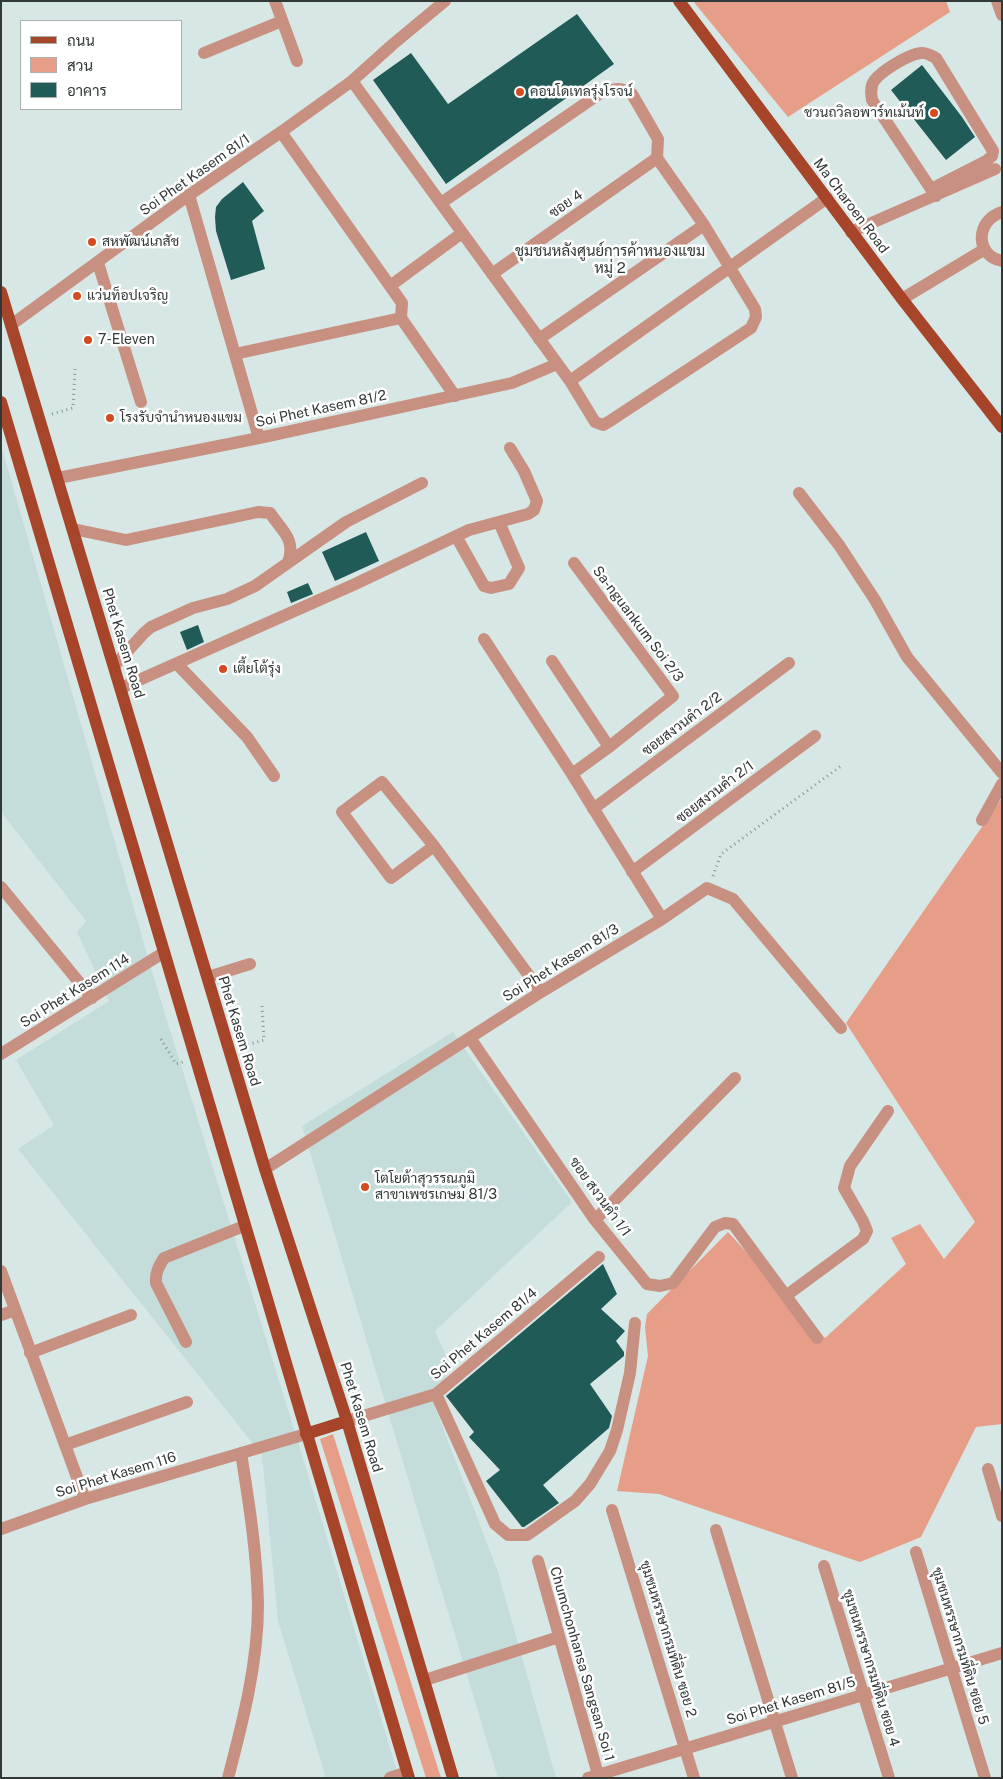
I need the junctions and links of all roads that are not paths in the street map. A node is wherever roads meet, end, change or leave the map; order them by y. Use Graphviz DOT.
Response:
graph roads {
  1 [pos="275,1"];
  2 [pos="445,1"];
  3 [pos="679,1"];
  4 [pos="997,1"];
  5 [pos="1002,15"];
  6 [pos="282,21"];
  7 [pos="204,53"];
  8 [pos="297,61"];
  9 [pos="352,81"];
  10 [pos="282,132"];
  11 [pos="657,158"];
  12 [pos="995,169"];
  13 [pos="933,193"];
  14 [pos="189,196"];
  15 [pos="826,198"];
  16 [pos="441,203"];
  17 [pos="1002,212"];
  18 [pos="704,225"];
  19 [pos="851,232"];
  20 [pos="462,233"];
  21 [pos="985,249"];
  22 [pos="1002,260"];
  23 [pos="98,263"];
  24 [pos="730,266"];
  25 [pos="492,274"];
  26 [pos="390,286"];
  27 [pos="1,292"];
  28 [pos="902,299"];
  29 [pos="401,318"];
  30 [pos="11,325"];
  31 [pos="539,339"];
  32 [pos="235,354"];
  33 [pos="557,364"];
  34 [pos="570,381"];
  35 [pos="455,396"];
  36 [pos="1,402"];
  37 [pos="141,402"];
  38 [pos="1002,427"];
  39 [pos="259,438"];
  40 [pos="510,448"];
  41 [pos="58,478"];
  42 [pos="422,483"];
  43 [pos="799,493"];
  44 [pos="499,522"];
  45 [pos="73,530"];
  46 [pos="456,536"];
  47 [pos="288,563"];
  48 [pos="574,563"];
  49 [pos="484,639"];
  50 [pos="552,661"];
  51 [pos="789,663"];
  52 [pos="177,664"];
  53 [pos="114,666"];
  54 [pos="121,688"];
  55 [pos="815,736"];
  56 [pos="609,747"];
  57 [pos="1002,773"];
  58 [pos="572,774"];
  59 [pos="274,776"];
  60 [pos="1002,784"];
  61 [pos="593,809"];
  62 [pos="982,820"];
  63 [pos="434,846"];
  64 [pos="632,872"];
  65 [pos="1,888"];
  66 [pos="662,919"];
  67 [pos="163,953"];
  68 [pos="250,964"];
  69 [pos="208,977"];
  70 [pos="541,992"];
  71 [pos="92,998"];
  72 [pos="841,1028"];
  73 [pos="470,1038"];
  74 [pos="3,1049"];
  75 [pos="735,1078"];
  76 [pos="888,1111"];
  77 [pos="265,1169"];
  78 [pos="596,1220"];
  79 [pos="244,1226"];
  80 [pos="599,1257"];
  81 [pos="1,1272"];
  82 [pos="787,1295"];
  83 [pos="15,1310"];
  84 [pos="1,1315"];
  85 [pos="131,1316"];
  86 [pos="635,1322"];
  87 [pos="818,1338"];
  88 [pos="186,1342"];
  89 [pos="30,1353"];
  90 [pos="436,1394"];
  91 [pos="187,1402"];
  92 [pos="347,1421"];
  93 [pos="306,1434"];
  94 [pos="65,1445"];
  95 [pos="241,1453"];
  96 [pos="988,1469"];
  97 [pos="85,1499"];
  98 [pos="612,1510"];
  99 [pos="1002,1516"];
  100 [pos="1,1529"];
  101 [pos="716,1530"];
  102 [pos="916,1552"];
  103 [pos="538,1561"];
  104 [pos="824,1566"];
  105 [pos="559,1637"];
  106 [pos="1002,1654"];
  107 [pos="951,1669"];
  108 [pos="425,1680"];
  109 [pos="864,1695"];
  110 [pos="776,1721"];
  111 [pos="686,1748"];
  112 [pos="408,1775"];
  113 [pos="595,1777"];
  114 [pos="228,1778"];
  115 [pos="390,1778"];
  116 [pos="453,1778"];
  117 [pos="694,1778"];
  118 [pos="792,1778"];
  119 [pos="889,1778"];
  120 [pos="985,1778"];
  1 -- 6 [label="street"];
  2 -- 9 [label="street, Soi Phet Kasem 81/1"];
  3 -- 15 [label="main road, Ma Charoen Road"];
  4 -- 5 [label="street"];
  6 -- 7 [label="street"];
  6 -- 8 [label="street"];
  9 -- 10 [label="street, Soi Phet Kasem 81/1"];
  9 -- 16 [label="street"];
  10 -- 14 [label="street, Soi Phet Kasem 81/1"];
  10 -- 26 [label="street"];
  11 -- 16 [label="street"];
  11 -- 18 [label="street"];
  11 -- 25 [label="street, ซอย 4"];
  12 -- 13 [label="street"];
  13 -- 13 [label="street"];
  13 -- 19 [label="street"];
  14 -- 23 [label="street, Soi Phet Kasem 81/1"];
  14 -- 32 [label="street"];
  15 -- 19 [label="main road, Ma Charoen Road"];
  15 -- 24 [label="street"];
  16 -- 20 [label="street"];
  17 -- 21 [label="street"];
  18 -- 24 [label="street"];
  18 -- 31 [label="street"];
  19 -- 28 [label="main road, Ma Charoen Road"];
  20 -- 25 [label="street"];
  20 -- 26 [label="street"];
  21 -- 22 [label="street"];
  21 -- 28 [label="street"];
  23 -- 30 [label="street, Soi Phet Kasem 81/1"];
  23 -- 37 [label="street"];
  24 -- 34 [label="street"];
  24 -- 34 [label="street"];
  25 -- 31 [label="street"];
  26 -- 29 [label="street"];
  27 -- 30 [label="main road, Phet Kasem Road"];
  28 -- 38 [label="main road, Ma Charoen Road"];
  29 -- 32 [label="street"];
  29 -- 35 [label="street"];
  30 -- 41 [label="main road, Phet Kasem Road"];
  31 -- 33 [label="street"];
  32 -- 39 [label="street"];
  33 -- 34 [label="street"];
  33 -- 35 [label="street, Soi Phet Kasem 81/2"];
  35 -- 39 [label="street, Soi Phet Kasem 81/2"];
  36 -- 67 [label="main road"];
  39 -- 41 [label="street, Soi Phet Kasem 81/2"];
  40 -- 44 [label="street"];
  41 -- 45 [label="main road, Phet Kasem Road"];
  42 -- 47 [label="street"];
  43 -- 57 [label="street"];
  44 -- 46 [label="street"];
  44 -- 46 [label="street"];
  45 -- 47 [label="street"];
  45 -- 53 [label="main road, Phet Kasem Road"];
  46 -- 52 [label="street"];
  47 -- 53 [label="street"];
  48 -- 56 [label="street, Sa-nguankum Soi 2/3"];
  49 -- 58 [label="street"];
  50 -- 56 [label="street"];
  51 -- 61 [label="street, ซอยสงวนคำ 2/2"];
  52 -- 54 [label="street"];
  52 -- 59 [label="street"];
  53 -- 54 [label="main road, Phet Kasem Road"];
  54 -- 69 [label="main road, Phet Kasem Road"];
  55 -- 64 [label="street, ซอยสงวนคำ 2/1"];
  56 -- 58 [label="street, Sa-nguankum Soi 2/3"];
  58 -- 61 [label="street"];
  60 -- 62 [label="street"];
  61 -- 64 [label="street"];
  63 -- 63 [label="street"];
  63 -- 70 [label="street"];
  64 -- 66 [label="street"];
  65 -- 71 [label="street"];
  66 -- 70 [label="street, Soi Phet Kasem 81/3"];
  66 -- 72 [label="street, Soi Phet Kasem 81/3"];
  67 -- 71 [label="street, Soi Phet Kasem 114"];
  67 -- 79 [label="main road"];
  68 -- 69 [label="street"];
  69 -- 77 [label="main road, Phet Kasem Road"];
  70 -- 73 [label="street, Soi Phet Kasem 81/3"];
  71 -- 74 [label="street, Soi Phet Kasem 114"];
  73 -- 77 [label="street, Soi Phet Kasem 81/3"];
  73 -- 78 [label="street, ซอย สงวนคำ 1/1"];
  75 -- 78 [label="street"];
  76 -- 82 [label="street"];
  77 -- 92 [label="main road, Phet Kasem Road"];
  78 -- 82 [label="street, ซอย สงวนคำ 1/1"];
  79 -- 88 [label="street"];
  79 -- 93 [label="main road"];
  80 -- 90 [label="street, Soi Phet Kasem 81/4"];
  81 -- 83 [label="street"];
  82 -- 87 [label="street"];
  83 -- 84 [label="street"];
  83 -- 89 [label="street"];
  85 -- 89 [label="street"];
  86 -- 90 [label="street"];
  89 -- 94 [label="street"];
  90 -- 92 [label="street, Soi Phet Kasem 81/4"];
  91 -- 94 [label="street"];
  92 -- 93 [label="main road"];
  92 -- 108 [label="main road, Phet Kasem Road"];
  93 -- 95 [label="street, Soi Phet Kasem 116"];
  93 -- 112 [label="main road"];
  94 -- 97 [label="street"];
  95 -- 97 [label="street, Soi Phet Kasem 116"];
  95 -- 114 [label="street"];
  96 -- 99 [label="street"];
  97 -- 100 [label="street, Soi Phet Kasem 116"];
  98 -- 111 [label="street, ชุมชนหรรษากรมที่ดิน ซอย 2"];
  101 -- 110 [label="street"];
  102 -- 107 [label="street, ชุมชนหรรษากรมที่ดิน ซอย 5"];
  103 -- 105 [label="street, Chumchonhansa Sangsan Soi 1"];
  104 -- 109 [label="street, ชุมชนหรรษากรมที่ดิน ซอย 4"];
  105 -- 108 [label="street"];
  105 -- 113 [label="street, Chumchonhansa Sangsan Soi 1"];
  106 -- 107 [label="street, Soi Phet Kasem 81/5"];
  107 -- 109 [label="street, Soi Phet Kasem 81/5"];
  107 -- 120 [label="street, ชุมชนหรรษากรมที่ดิน ซอย 5"];
  108 -- 116 [label="main road, Phet Kasem Road"];
  109 -- 110 [label="street, Soi Phet Kasem 81/5"];
  109 -- 119 [label="street, ชุมชนหรรษากรมที่ดิน ซอย 4"];
  110 -- 111 [label="street, Soi Phet Kasem 81/5"];
  110 -- 118 [label="street"];
  111 -- 113 [label="street, Soi Phet Kasem 81/5"];
  111 -- 117 [label="street, ชุมชนหรรษากรมที่ดิน ซอย 2"];
  112 -- 115 [label="street"];
}
